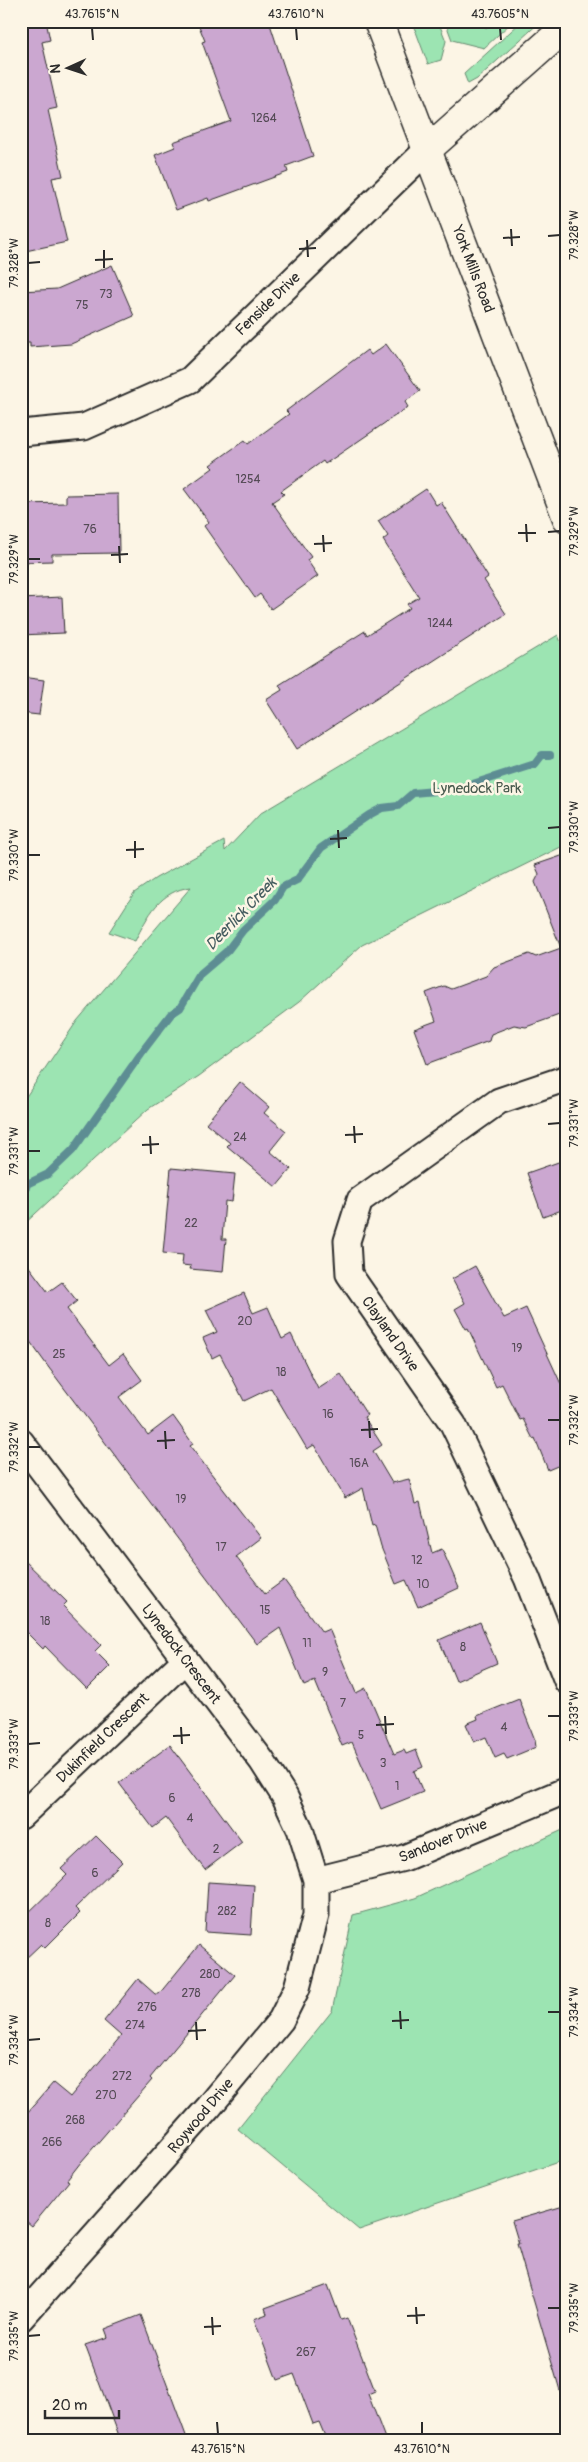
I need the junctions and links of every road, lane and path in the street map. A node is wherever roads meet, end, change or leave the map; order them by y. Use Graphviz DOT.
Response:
graph roads {
  1 [pos="378,21"];
  2 [pos="567,26"];
  3 [pos="427,150"];
  4 [pos="21,433"];
  5 [pos="567,518"];
  6 [pos="567,1078"];
  7 [pos="21,1442"];
  8 [pos="185,1660"];
  9 [pos="567,1681"];
  10 [pos="567,1790"];
  11 [pos="21,1816"];
  12 [pos="316,1880"];
  13 [pos="21,2318"];
  1 -- 3 [label="main road, York Mills Road"];
  2 -- 3 [label="main road, Fenside Drive"];
  3 -- 4 [label="street, Fenside Drive"];
  3 -- 5 [label="main road, York Mills Road"];
  6 -- 9 [label="street, Clayland Drive"];
  7 -- 8 [label="street, Lynedock Crescent"];
  8 -- 11 [label="street, Dukinfield Crescent"];
  8 -- 12 [label="street, Lynedock Crescent"];
  10 -- 12 [label="street, Sandover Drive"];
  12 -- 13 [label="street, Roywood Drive"];
}
